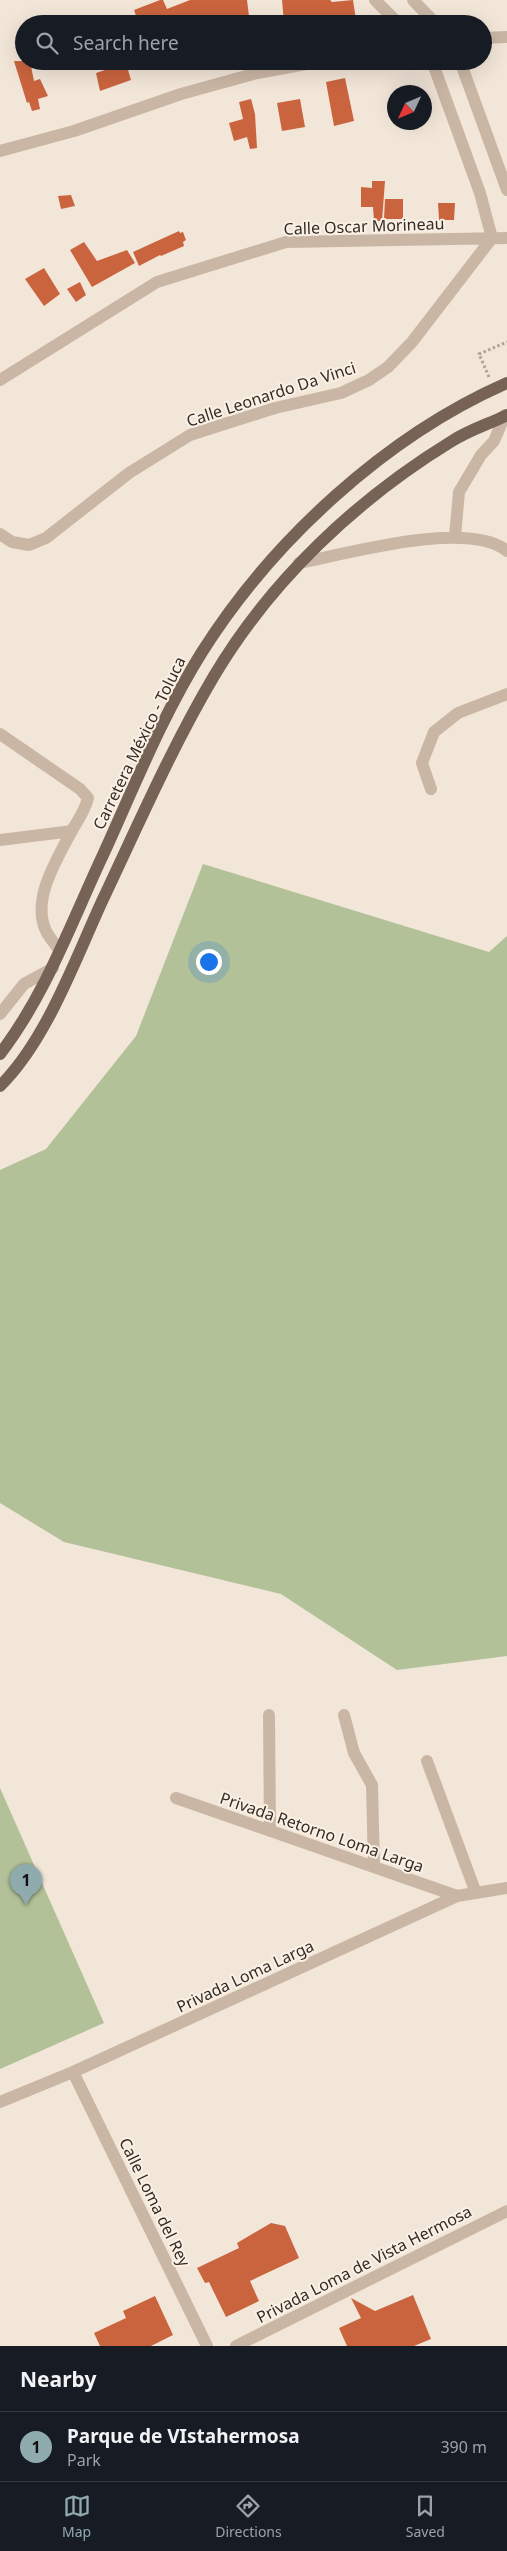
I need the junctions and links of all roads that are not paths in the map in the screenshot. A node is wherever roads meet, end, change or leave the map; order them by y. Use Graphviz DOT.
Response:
graph roads {
  1 [pos="375,0"];
  2 [pos="413,0"];
  3 [pos="391,15"];
  4 [pos="427,15"];
  5 [pos="507,37"];
  6 [pos="492,38"];
  7 [pos="269,70"];
  8 [pos="435,70"];
  9 [pos="463,70"];
  10 [pos="0,151"];
  11 [pos="507,190"];
  12 [pos="492,238"];
  13 [pos="507,238"];
  14 [pos="0,380"];
  15 [pos="507,383"];
  16 [pos="506,415"];
  17 [pos="0,534"];
  18 [pos="455,536"];
  19 [pos="507,551"];
  20 [pos="299,563"];
  21 [pos="507,694"];
  22 [pos="0,734"];
  23 [pos="431,789"];
  24 [pos="72,831"];
  25 [pos="0,840"];
  26 [pos="59,950"];
  27 [pos="53,968"];
  28 [pos="0,1014"];
  29 [pos="0,1054"];
  30 [pos="0,1086"];
  31 [pos="268,1715"];
  32 [pos="344,1715"];
  33 [pos="427,1761"];
  34 [pos="176,1798"];
  35 [pos="270,1831"];
  36 [pos="374,1867"];
  37 [pos="507,1888"];
  38 [pos="476,1893"];
  39 [pos="457,1896"];
  40 [pos="73,2072"];
  41 [pos="0,2102"];
  42 [pos="507,2211"];
  43 [pos="207,2346"];
  44 [pos="236,2346"];
  1 -- 3 [label="street"];
  2 -- 4 [label="street"];
  5 -- 6 [label="street"];
  7 -- 10 [label="street"];
  8 -- 12 [label="street"];
  9 -- 11 [label="street"];
  12 -- 13 [label="street, Calle Oscar Morineau"];
  12 -- 14 [label="street, Calle Oscar Morineau"];
  12 -- 17 [label="street, Calle Leonardo Da Vinci"];
  15 -- 26 [label="main road, Carretera México - Toluca"];
  16 -- 18 [label="street"];
  16 -- 20 [label="main road"];
  18 -- 19 [label="street"];
  18 -- 20 [label="street"];
  20 -- 30 [label="main road"];
  21 -- 23 [label="street"];
  22 -- 24 [label="street"];
  24 -- 25 [label="street"];
  24 -- 26 [label="street"];
  26 -- 27 [label="main road, Carretera México - Toluca"];
  27 -- 28 [label="street"];
  27 -- 29 [label="main road, Carretera México - Toluca"];
  31 -- 35 [label="street"];
  32 -- 36 [label="street"];
  33 -- 38 [label="street"];
  34 -- 35 [label="street, Privada Retorno Loma Larga"];
  35 -- 36 [label="street, Privada Retorno Loma Larga"];
  36 -- 39 [label="street, Privada Retorno Loma Larga"];
  37 -- 38 [label="street, Privada Loma Larga"];
  38 -- 39 [label="street, Privada Loma Larga"];
  39 -- 40 [label="street, Privada Loma Larga"];
  40 -- 41 [label="street, Privada Loma Larga"];
  40 -- 43 [label="street, Calle Loma del Rey"];
  42 -- 44 [label="street, Privada Loma de Vista Hermosa"];
}
